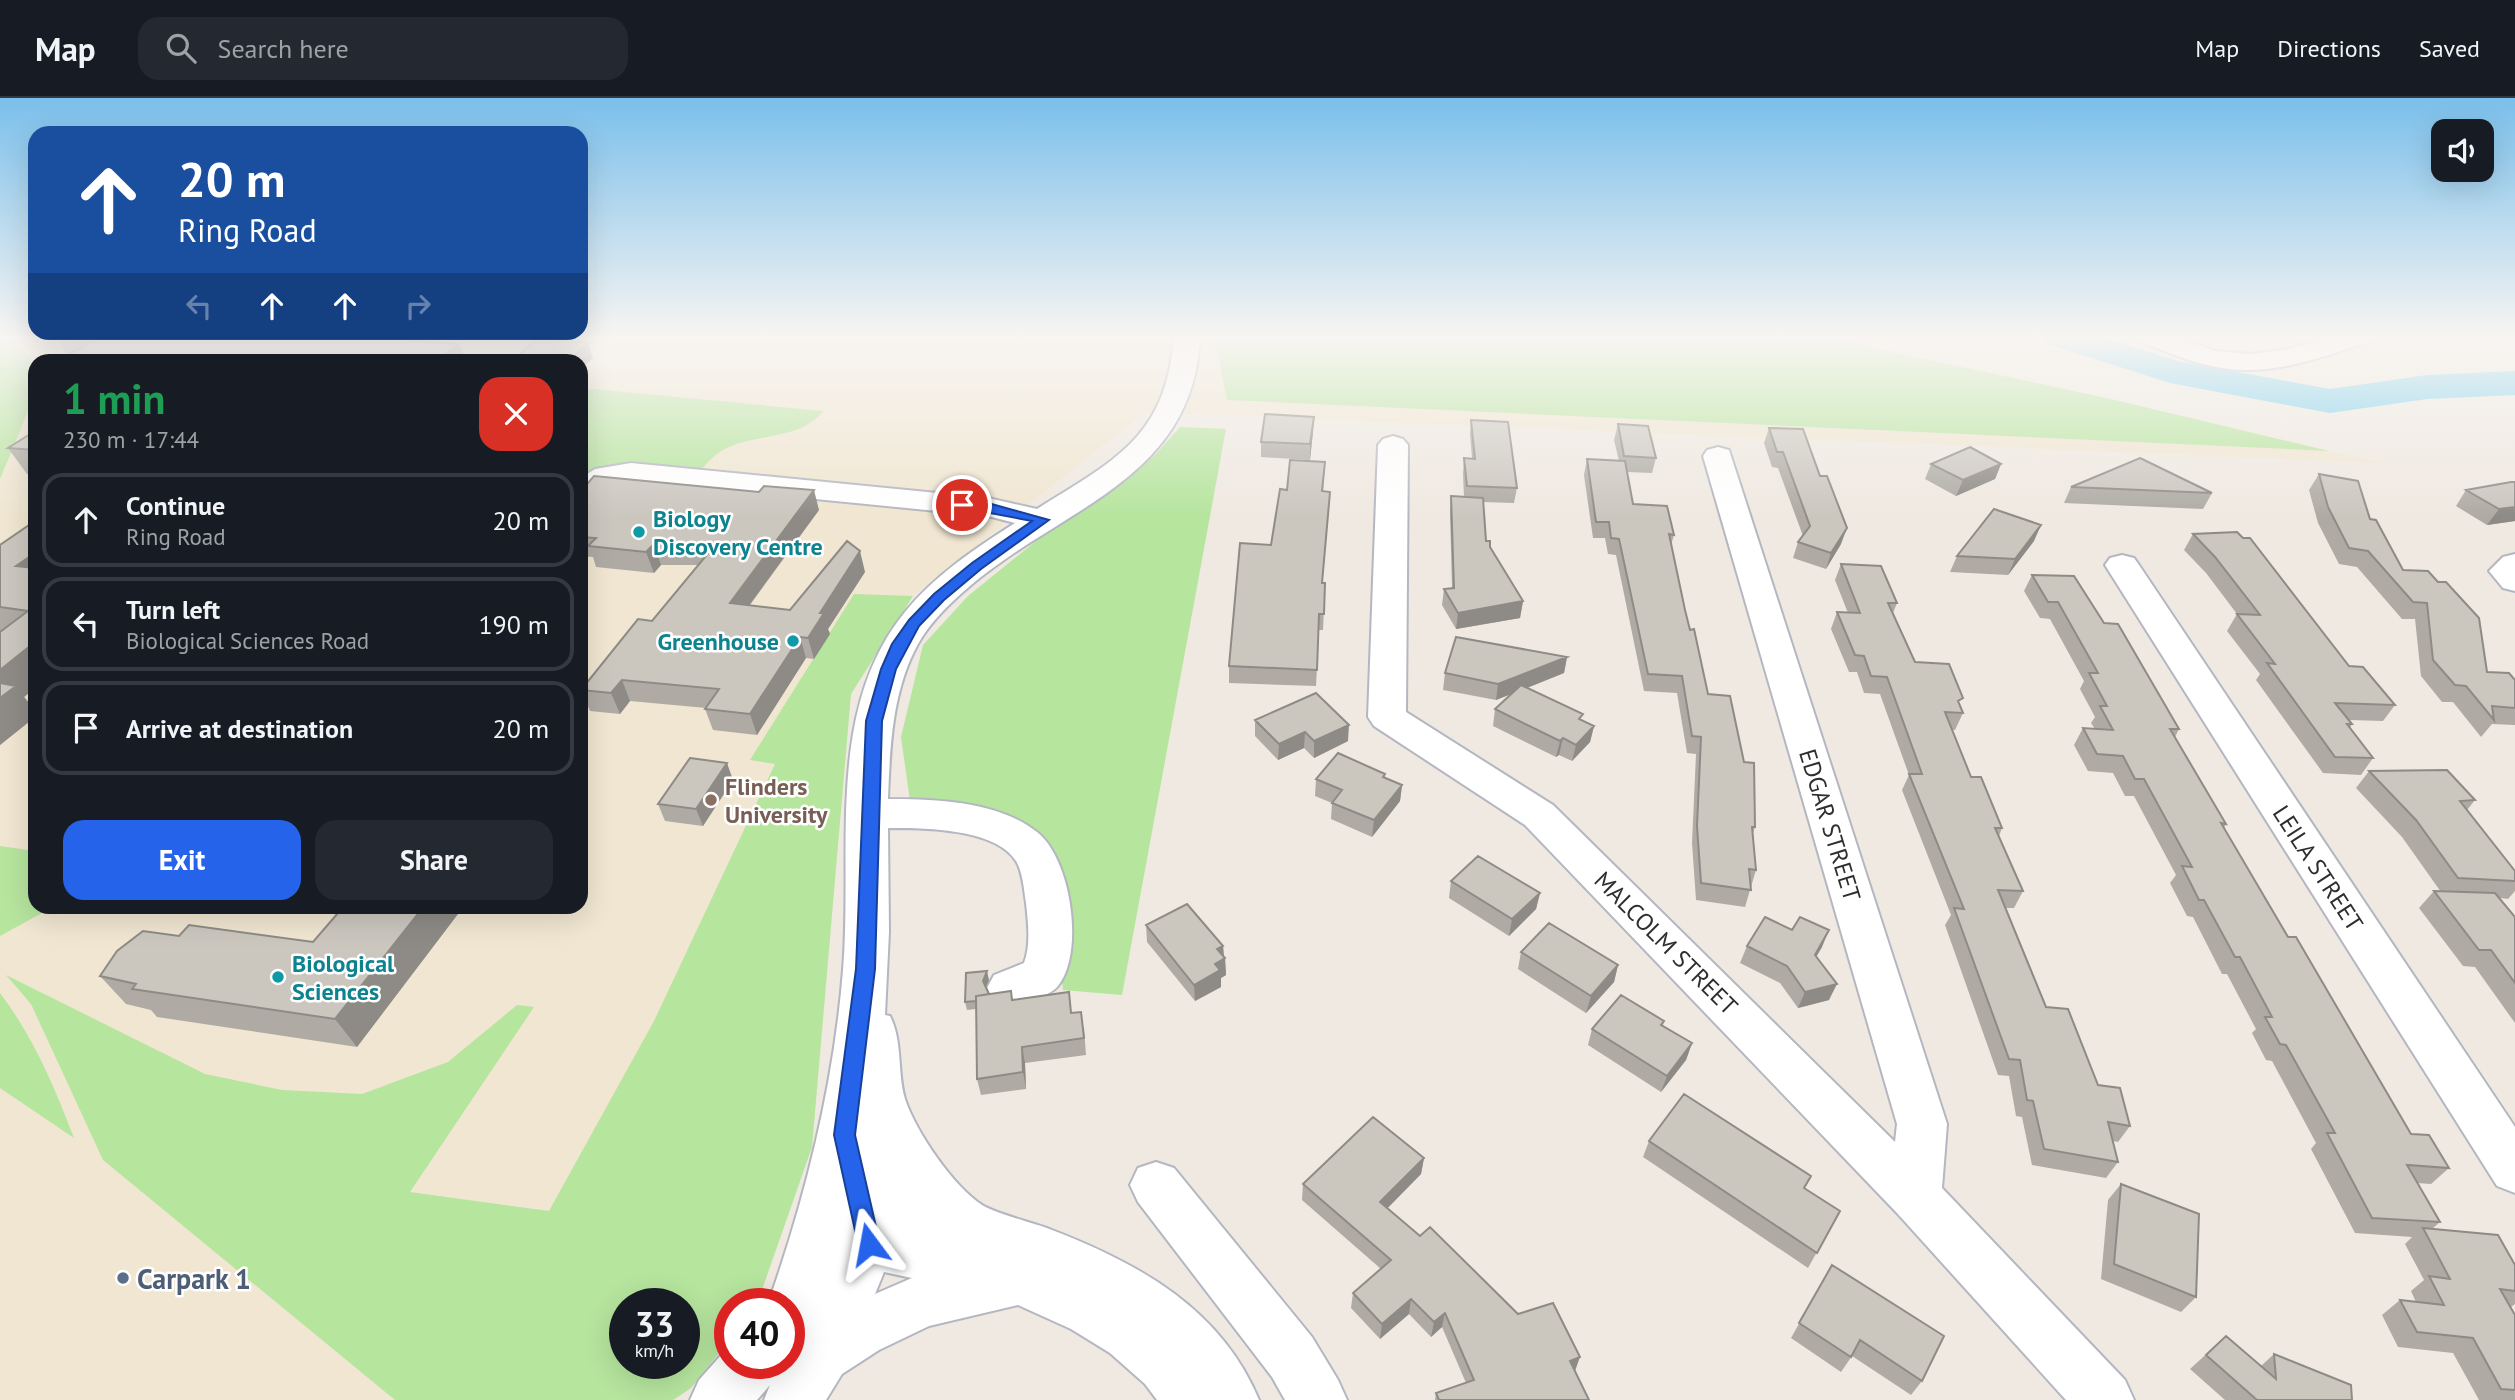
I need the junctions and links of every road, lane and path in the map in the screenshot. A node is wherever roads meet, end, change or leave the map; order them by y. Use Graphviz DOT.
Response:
graph roads {
  1 [pos="1176,396"];
  2 [pos="1393,445"];
  3 [pos="1718,456"];
  4 [pos="588,487"];
  5 [pos="1043,520"];
  6 [pos="2515,564"];
  7 [pos="2122,565"];
  8 [pos="2515,581"];
  9 [pos="869,815"];
  10 [pos="866,969"];
  11 [pos="1010,988"];
  12 [pos="880,1093"];
  13 [pos="845,1135"];
  14 [pos="2515,1170"];
  15 [pos="1156,1185"];
  16 [pos="1915,1196"];
  17 [pos="967,1226"];
  18 [pos="869,1244"];
  19 [pos="1019,1280"];
  20 [pos="805,1309"];
  21 [pos="805,1321"];
  22 [pos="805,1325"];
  23 [pos="738,1379"];
  24 [pos="796,1379"];
  25 [pos="719,1400"];
  26 [pos="793,1400"];
  27 [pos="1194,1400"];
  28 [pos="1230,1400"];
  29 [pos="1318,1400"];
  30 [pos="2105,1400"];
  1 -- 5 [label="street"];
  2 -- 16 [label="street, MALCOLM STREET"];
  3 -- 16 [label="street, EDGAR STREET"];
  4 -- 5 [label="street"];
  5 -- 9 [label="street"];
  6 -- 8 [label="street"];
  7 -- 14 [label="street, LEILA STREET"];
  9 -- 10 [label="street"];
  9 -- 11 [label="street"];
  10 -- 12 [label="street"];
  10 -- 13 [label="street"];
  12 -- 17 [label="street"];
  12 -- 18 [label="street"];
  13 -- 18 [label="street"];
  13 -- 20 [label="street"];
  15 -- 29 [label="street"];
  16 -- 30 [label="street, MALCOLM STREET"];
  17 -- 18 [label="street"];
  17 -- 28 [label="street"];
  18 -- 19 [label="street"];
  18 -- 21 [label="street"];
  19 -- 22 [label="street"];
  19 -- 27 [label="street"];
  23 -- 25 [label="street"];
  24 -- 26 [label="street"];
}
